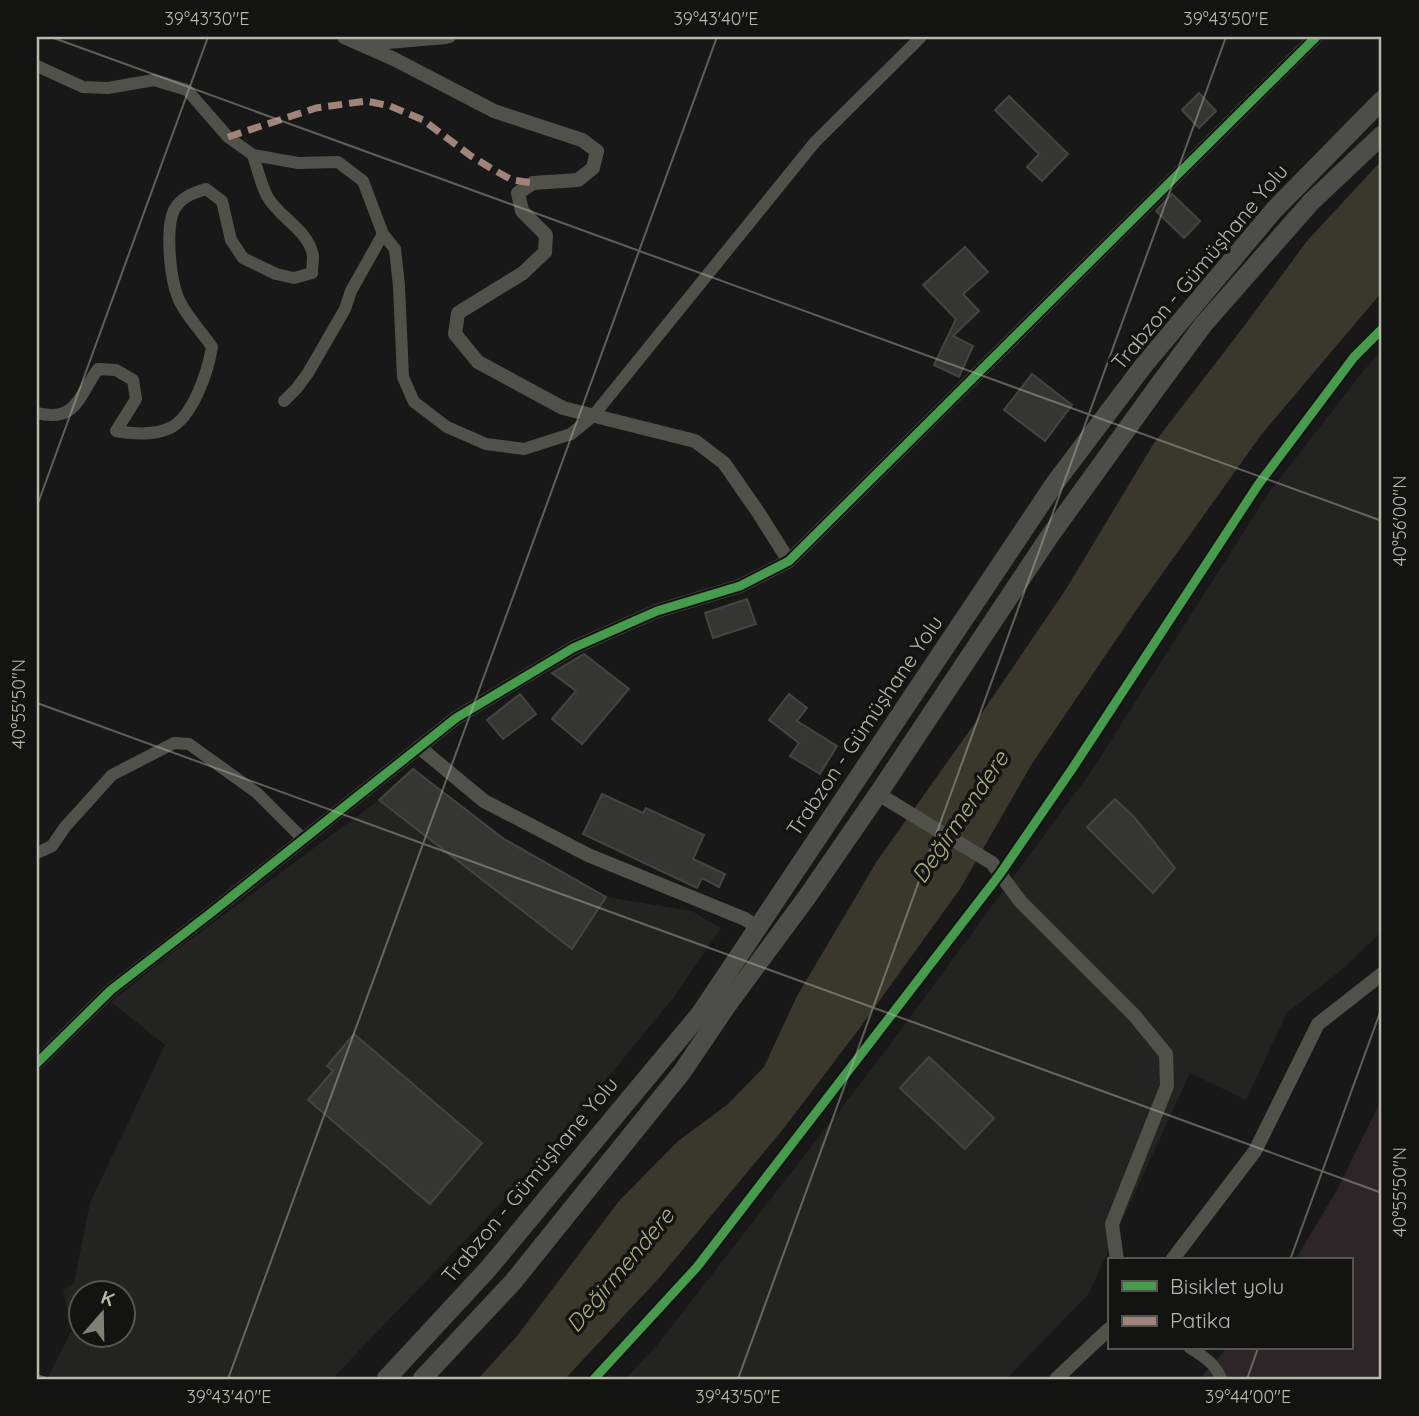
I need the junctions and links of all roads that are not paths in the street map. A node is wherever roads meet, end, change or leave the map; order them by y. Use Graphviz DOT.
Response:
graph roads {
  1 [pos="344,37"];
  2 [pos="450,37"];
  3 [pos="921,37"];
  4 [pos="1316,37"];
  5 [pos="363,45"];
  6 [pos="37,66"];
  7 [pos="1382,100"];
  8 [pos="1382,135"];
  9 [pos="253,155"];
  10 [pos="383,234"];
  11 [pos="1382,329"];
  12 [pos="284,401"];
  13 [pos="37,413"];
  14 [pos="593,416"];
  15 [pos="789,561"];
  16 [pos="419,747"];
  17 [pos="886,798"];
  18 [pos="303,839"];
  19 [pos="37,853"];
  20 [pos="996,869"];
  21 [pos="757,927"];
  22 [pos="1382,974"];
  23 [pos="37,1063"];
  24 [pos="1117,1258"];
  25 [pos="1174,1258"];
  26 [pos="1108,1330"];
  27 [pos="1193,1350"];
  28 [pos="386,1379"];
  29 [pos="422,1379"];
  30 [pos="594,1379"];
  31 [pos="1056,1379"];
  32 [pos="1221,1379"];
  1 -- 5 [label="street"];
  2 -- 5 [label="street"];
  3 -- 14 [label="street"];
  4 -- 15 [label="street"];
  5 -- 14 [label="street"];
  6 -- 9 [label="street"];
  7 -- 21 [label="highway, Trabzon - Gümüşhane Yolu"];
  8 -- 17 [label="highway, Trabzon - Gümüşhane Yolu"];
  9 -- 10 [label="street"];
  9 -- 13 [label="street"];
  10 -- 12 [label="street"];
  10 -- 14 [label="street"];
  11 -- 20 [label="street"];
  14 -- 15 [label="street"];
  15 -- 16 [label="street"];
  16 -- 18 [label="street"];
  16 -- 21 [label="street"];
  17 -- 20 [label="street"];
  17 -- 29 [label="highway, Trabzon - Gümüşhane Yolu"];
  18 -- 19 [label="street"];
  18 -- 23 [label="street"];
  20 -- 24 [label="street"];
  20 -- 30 [label="street"];
  21 -- 28 [label="highway, Trabzon - Gümüşhane Yolu"];
  22 -- 25 [label="street"];
  26 -- 31 [label="street"];
  27 -- 32 [label="street"];
}
